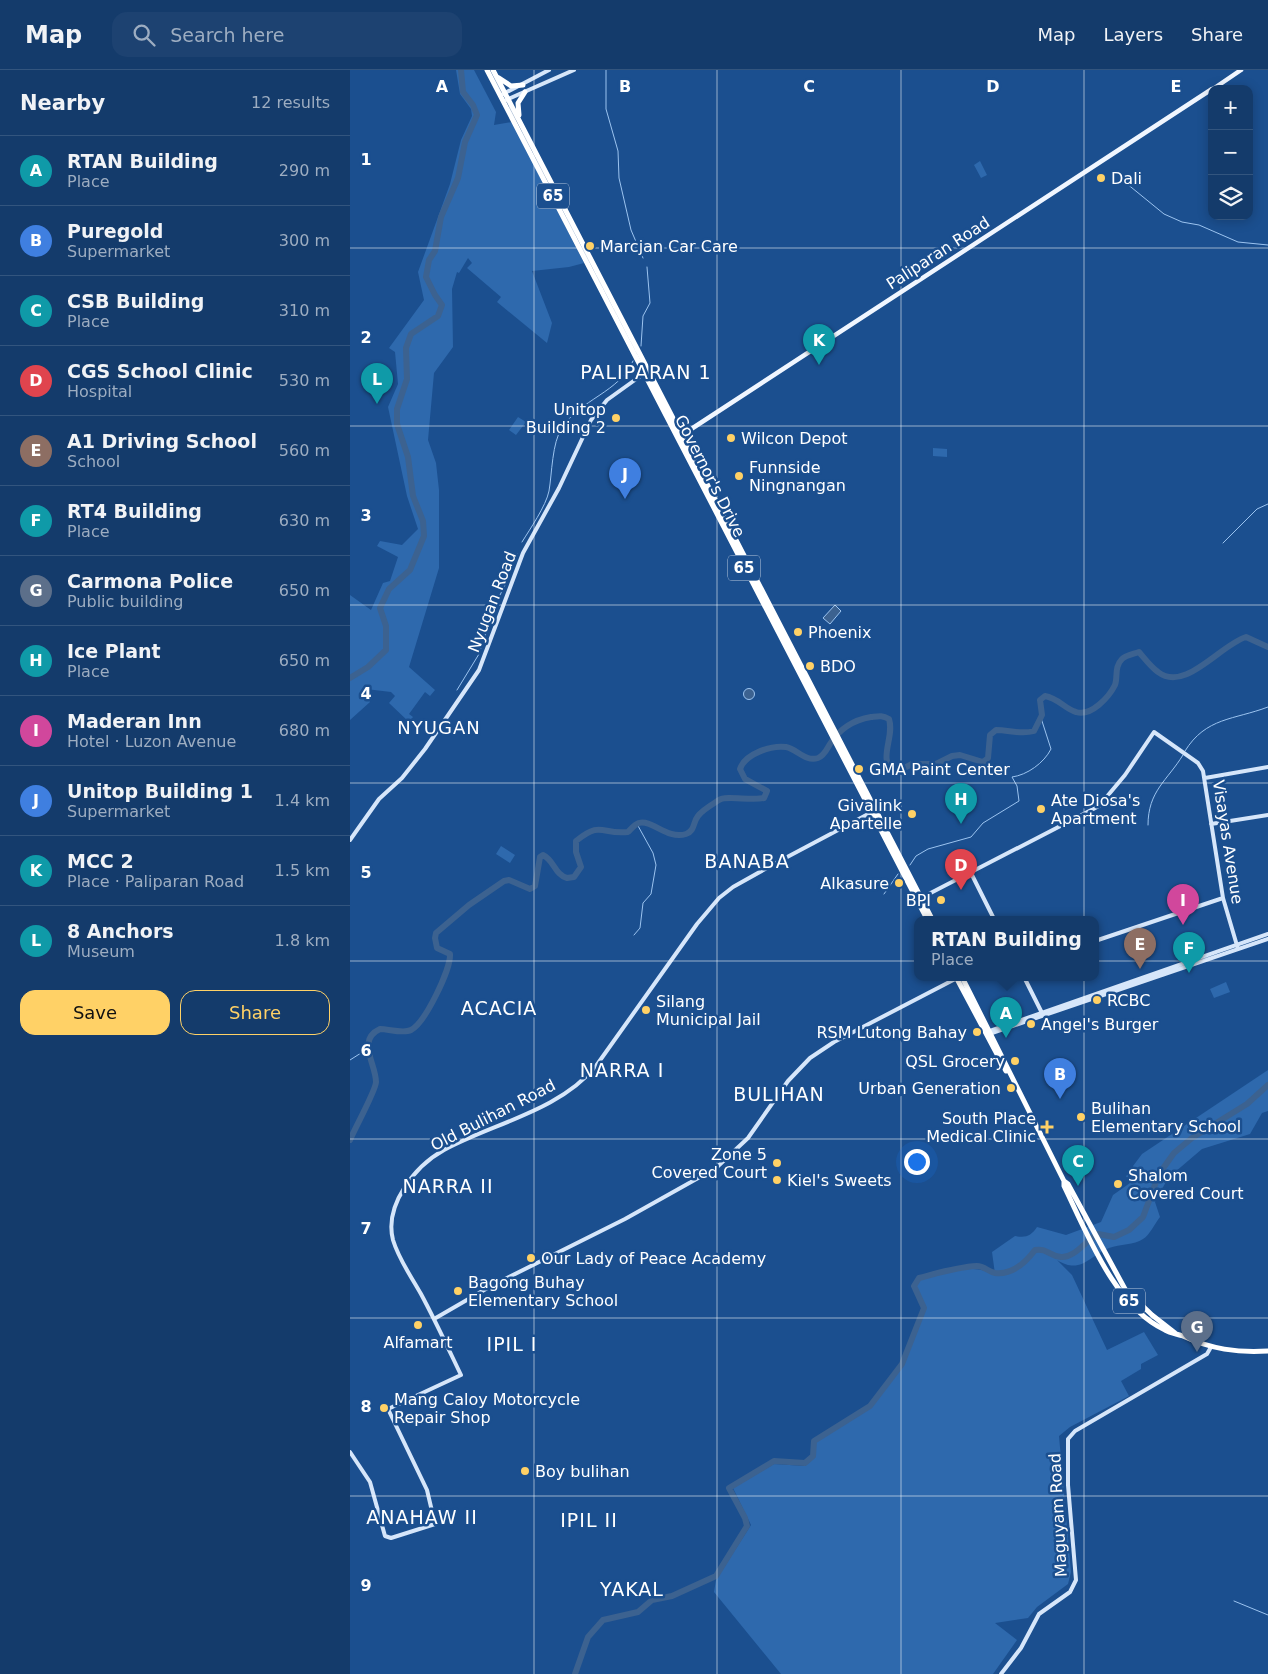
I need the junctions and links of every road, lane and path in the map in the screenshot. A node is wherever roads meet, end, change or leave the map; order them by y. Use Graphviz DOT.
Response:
graph roads {
  1 [pos="487,70"];
  2 [pos="548,70"];
  3 [pos="574,70"];
  4 [pos="1241,70"];
  5 [pos="494,71"];
  6 [pos="523,85"];
  7 [pos="1218,85"];
  8 [pos="525,92"];
  9 [pos="1208,92"];
  10 [pos="503,94"];
  11 [pos="506,100"];
  12 [pos="522,125"];
  13 [pos="646,372"];
  14 [pos="680,436"];
  15 [pos="1268,767"];
  16 [pos="1205,778"];
  17 [pos="874,812"];
  18 [pos="1268,815"];
  19 [pos="1211,824"];
  20 [pos="350,840"];
  21 [pos="971,872"];
  22 [pos="1223,898"];
  23 [pos="919,899"];
  24 [pos="926,916"];
  25 [pos="930,916"];
  26 [pos="993,916"];
  27 [pos="1268,934"];
  28 [pos="1268,939"];
  29 [pos="1099,940"];
  30 [pos="1237,946"];
  31 [pos="950,981"];
  32 [pos="960,981"];
  33 [pos="1026,981"];
  34 [pos="1042,1013"];
  35 [pos="989,1032"];
  36 [pos="434,1319"];
  37 [pos="1211,1347"];
  38 [pos="1268,1351"];
  39 [pos="350,1452"];
  40 [pos="1002,1674"];
  1 -- 10 [label="highway, Governor's Drive / 65"];
  2 -- 6 [label="street"];
  3 -- 8 [label="street"];
  4 -- 7 [label="main road, Paliparan Road"];
  5 -- 6 [label="highway"];
  5 -- 10 [label="highway, Governor's Drive / 65"];
  6 -- 10 [label="street"];
  8 -- 11 [label="street"];
  8 -- 12 [label="highway"];
  9 -- 14 [label="main road, Paliparan Road"];
  10 -- 11 [label="highway, Governor's Drive / 65"];
  11 -- 12 [label="highway, Governor's Drive / 65"];
  11 -- 13 [label="highway, Governor's Drive / 65"];
  12 -- 13 [label="highway, Governor's Drive / 65"];
  13 -- 14 [label="highway, Governor's Drive / 65"];
  13 -- 20 [label="street, Nyugan Road"];
  14 -- 17 [label="highway, Governor's Drive / 65"];
  15 -- 16 [label="street"];
  16 -- 19 [label="street, Visayas Avenue"];
  16 -- 21 [label="street, Visayas Avenue"];
  17 -- 23 [label="highway, Governor's Drive / 65"];
  17 -- 36 [label="street, Old Bulihan Road"];
  18 -- 19 [label="street"];
  19 -- 22 [label="street, Visayas Avenue"];
  21 -- 23 [label="street"];
  21 -- 26 [label="street"];
  22 -- 29 [label="street"];
  22 -- 30 [label="street, Visayas Avenue"];
  23 -- 24 [label="highway, Governor's Drive / 65"];
  23 -- 25 [label="highway, Governor's Drive / 65"];
  27 -- 30 [label="street"];
  28 -- 30 [label="street"];
  30 -- 34 [label="street"];
  31 -- 36 [label="street"];
  32 -- 35 [label="highway, 65"];
  33 -- 34 [label="street"];
  34 -- 35 [label="street"];
  35 -- 37 [label="highway, 65"];
  36 -- 39 [label="street, Old Bulihan Road"];
  37 -- 38 [label="highway, 65"];
  37 -- 40 [label="street, Maguyam Road"];
}
